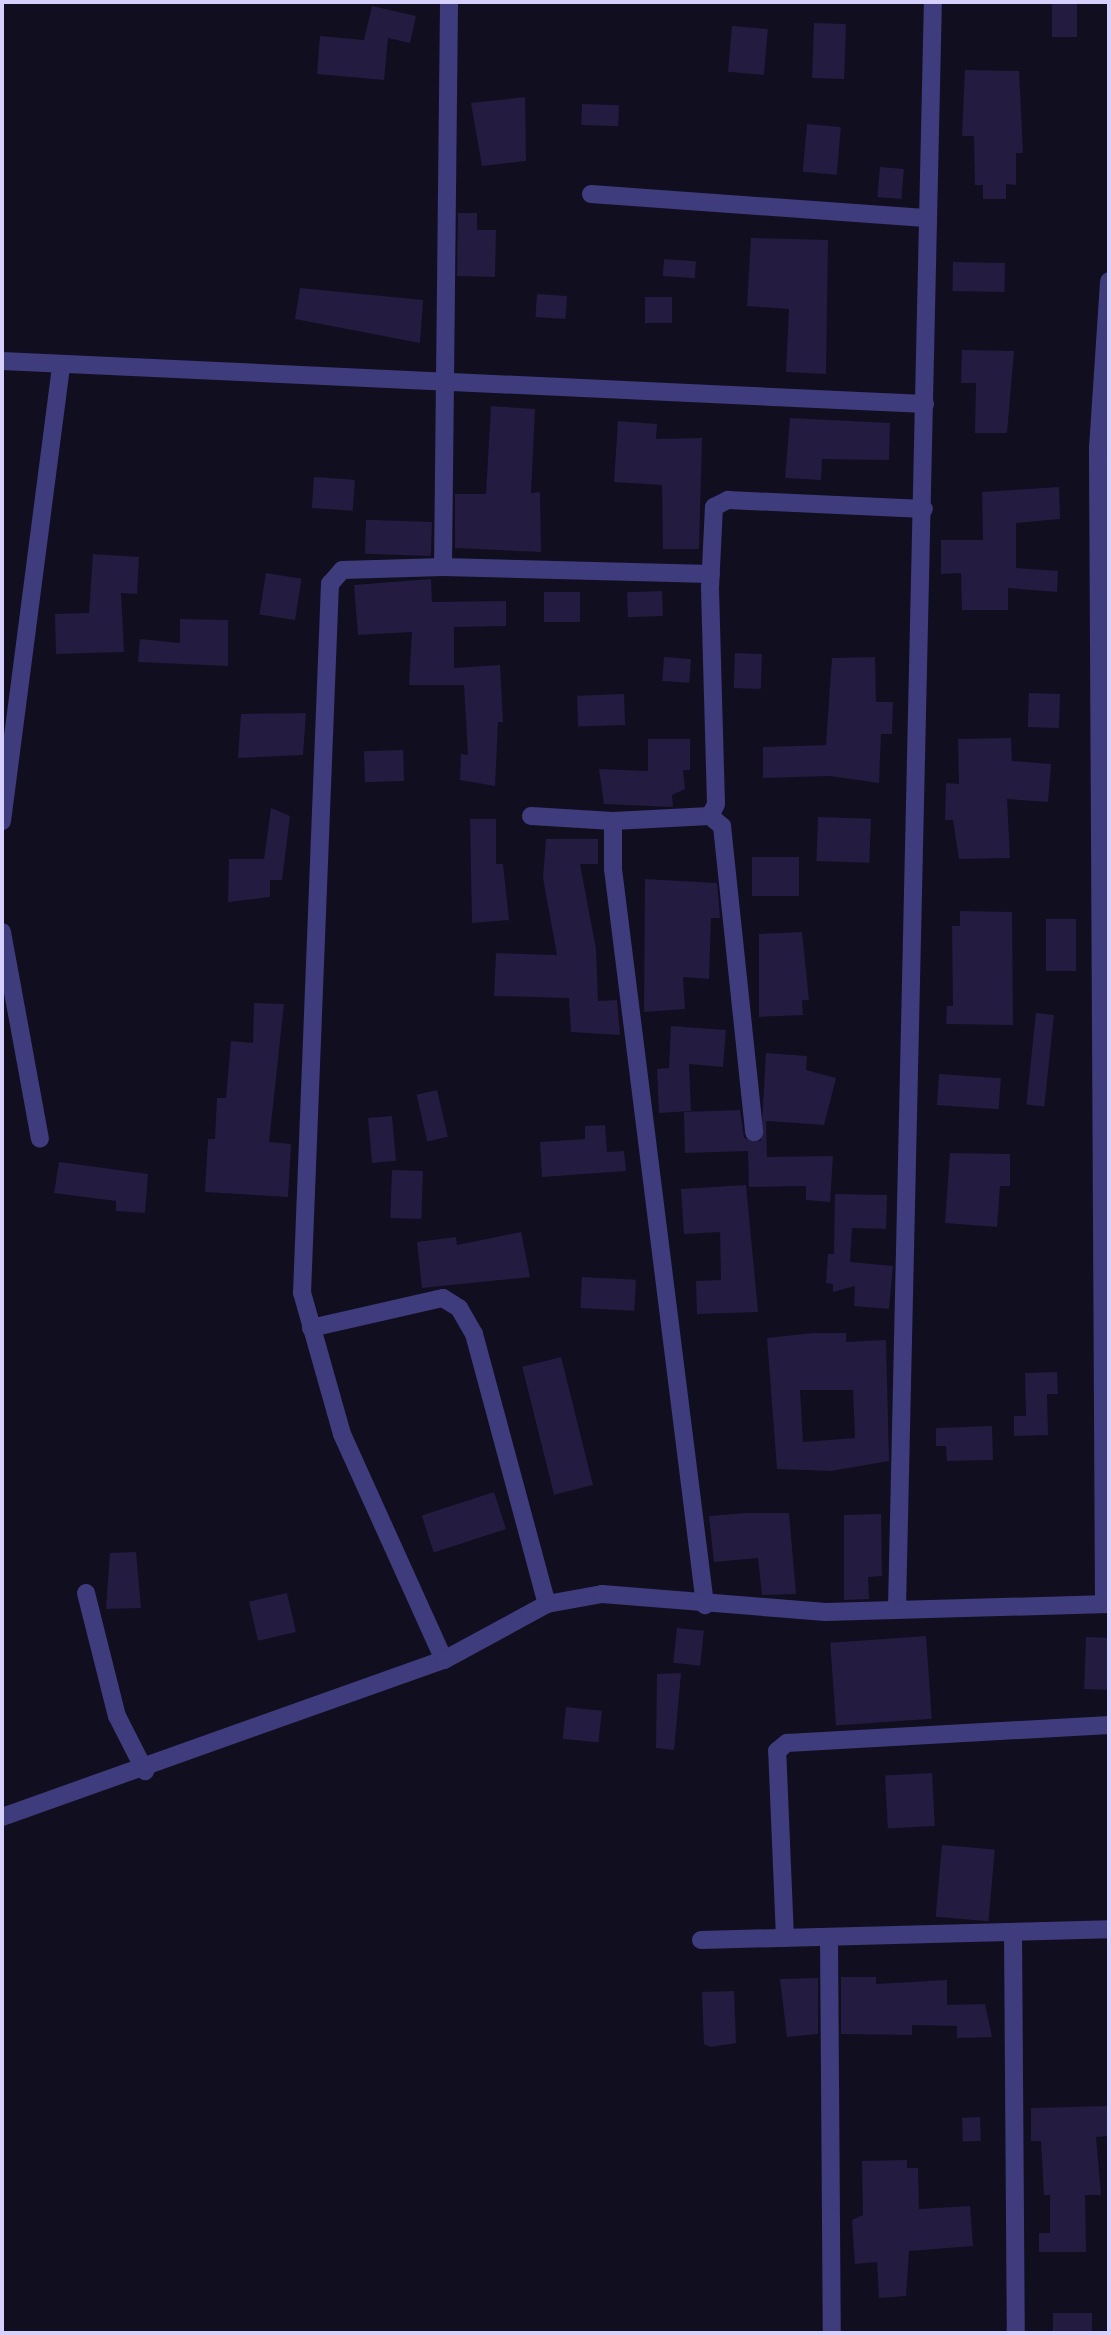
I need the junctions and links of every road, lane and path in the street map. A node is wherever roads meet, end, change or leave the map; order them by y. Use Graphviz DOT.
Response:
graph roads {
  1 [pos="449,2"];
  2 [pos="933,2"];
  3 [pos="591,194"];
  4 [pos="925,218"];
  5 [pos="1109,281"];
  6 [pos="2,361"];
  7 [pos="61,366"];
  8 [pos="446,377"];
  9 [pos="925,404"];
  10 [pos="924,509"];
  11 [pos="443,567"];
  12 [pos="711,574"];
  13 [pos="531,816"];
  14 [pos="710,816"];
  15 [pos="2,821"];
  16 [pos="613,821"];
  17 [pos="2,932"];
  18 [pos="754,1132"];
  19 [pos="40,1139"];
  20 [pos="311,1328"];
  21 [pos="86,1593"];
  22 [pos="1107,1603"];
  23 [pos="547,1604"];
  24 [pos="705,1605"];
  25 [pos="897,1608"];
  26 [pos="444,1660"];
  27 [pos="1109,1725"];
  28 [pos="145,1771"];
  29 [pos="2,1817"];
  30 [pos="1109,1929"];
  31 [pos="1013,1933"];
  32 [pos="829,1937"];
  33 [pos="785,1938"];
  34 [pos="701,1940"];
  35 [pos="832,2333"];
  36 [pos="1016,2333"];
  1 -- 8 [label="street"];
  2 -- 4 [label="street"];
  3 -- 4 [label="street"];
  4 -- 9 [label="street"];
  5 -- 22 [label="street"];
  6 -- 7 [label="street"];
  7 -- 8 [label="street"];
  7 -- 15 [label="street"];
  8 -- 9 [label="street"];
  8 -- 11 [label="street"];
  9 -- 10 [label="street"];
  10 -- 12 [label="street"];
  10 -- 25 [label="street"];
  11 -- 12 [label="street"];
  11 -- 20 [label="street"];
  12 -- 14 [label="street"];
  13 -- 16 [label="street"];
  14 -- 16 [label="street"];
  14 -- 18 [label="street"];
  16 -- 24 [label="street"];
  17 -- 19 [label="street"];
  20 -- 23 [label="street"];
  20 -- 26 [label="street"];
  21 -- 28 [label="street"];
  22 -- 25 [label="street"];
  23 -- 24 [label="street"];
  23 -- 26 [label="street"];
  24 -- 25 [label="street"];
  26 -- 28 [label="street"];
  27 -- 33 [label="street"];
  28 -- 29 [label="street"];
  30 -- 31 [label="street"];
  31 -- 32 [label="street"];
  31 -- 36 [label="street"];
  32 -- 33 [label="street"];
  32 -- 35 [label="street"];
  33 -- 34 [label="street"];
}
